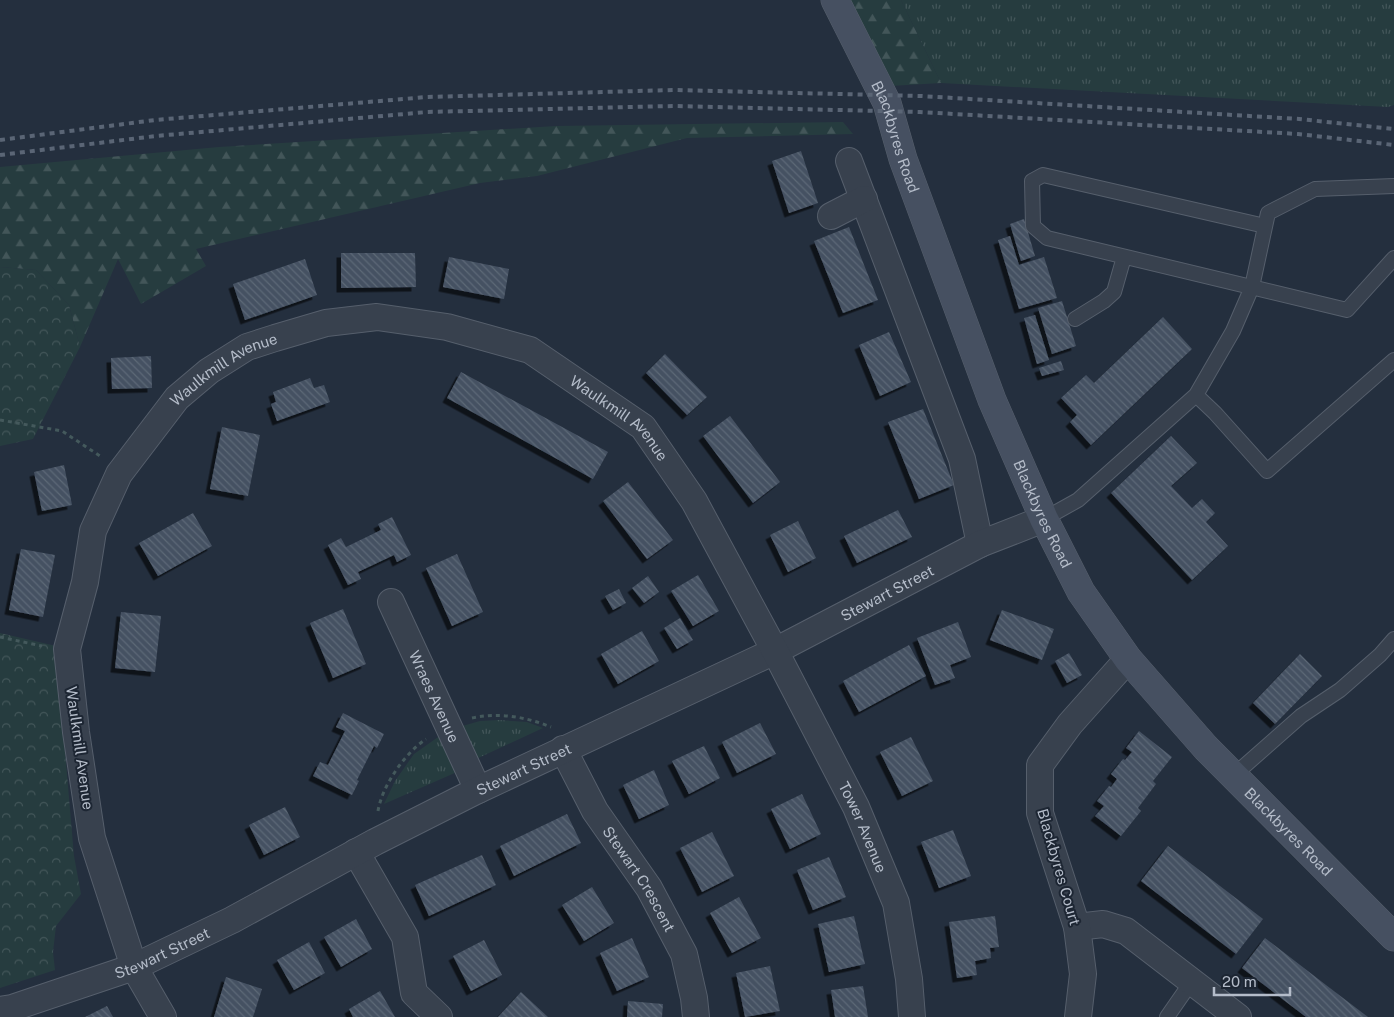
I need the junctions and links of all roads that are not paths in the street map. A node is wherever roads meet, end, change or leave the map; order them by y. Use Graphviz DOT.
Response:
graph roads {
  1 [pos="835,0"];
  2 [pos="849,161"];
  3 [pos="1394,186"];
  4 [pos="864,199"];
  5 [pos="831,216"];
  6 [pos="1265,226"];
  7 [pos="1124,257"];
  8 [pos="1394,258"];
  9 [pos="1252,287"];
  10 [pos="1075,319"];
  11 [pos="1394,360"];
  12 [pos="1196,395"];
  13 [pos="1044,519"];
  14 [pos="980,544"];
  15 [pos="391,602"];
  16 [pos="1394,639"];
  17 [pos="776,651"];
  18 [pos="1128,659"];
  19 [pos="563,749"];
  20 [pos="1233,776"];
  21 [pos="478,790"];
  22 [pos="356,852"];
  23 [pos="1077,927"];
  24 [pos="1394,937"];
  25 [pos="134,967"];
  26 [pos="1192,981"];
  27 [pos="9,1012"];
  28 [pos="163,1017"];
  29 [pos="439,1017"];
  30 [pos="696,1017"];
  31 [pos="912,1017"];
  32 [pos="1078,1017"];
  33 [pos="1166,1017"];
  34 [pos="1238,1017"];
  1 -- 13 [label="street, Blackbyres Road"];
  2 -- 4 [label="street"];
  3 -- 6 [label="lane"];
  4 -- 5 [label="street"];
  4 -- 14 [label="street"];
  6 -- 7 [label="lane"];
  6 -- 9 [label="lane"];
  7 -- 9 [label="lane"];
  7 -- 10 [label="lane"];
  8 -- 9 [label="lane"];
  9 -- 12 [label="lane"];
  11 -- 12 [label="lane"];
  12 -- 13 [label="lane"];
  13 -- 14 [label="street, Stewart Street"];
  13 -- 18 [label="street, Blackbyres Road"];
  14 -- 17 [label="street, Stewart Street"];
  15 -- 21 [label="street, Wraes Avenue"];
  16 -- 20 [label="lane"];
  17 -- 19 [label="street, Stewart Street"];
  17 -- 25 [label="street, Waulkmill Avenue"];
  17 -- 31 [label="street, Tower Avenue"];
  18 -- 20 [label="street, Blackbyres Road"];
  18 -- 23 [label="street, Blackbyres Court"];
  19 -- 21 [label="street, Stewart Street"];
  19 -- 30 [label="street, Stewart Crescent"];
  20 -- 24 [label="street, Blackbyres Road"];
  21 -- 22 [label="street, Stewart Street"];
  22 -- 25 [label="street, Stewart Street"];
  22 -- 29 [label="street"];
  23 -- 26 [label="street"];
  23 -- 32 [label="street, Blackbyres Court"];
  25 -- 27 [label="street, Stewart Street"];
  25 -- 28 [label="street, Waulkmill Avenue"];
  26 -- 33 [label="lane"];
  26 -- 34 [label="street"];
}
